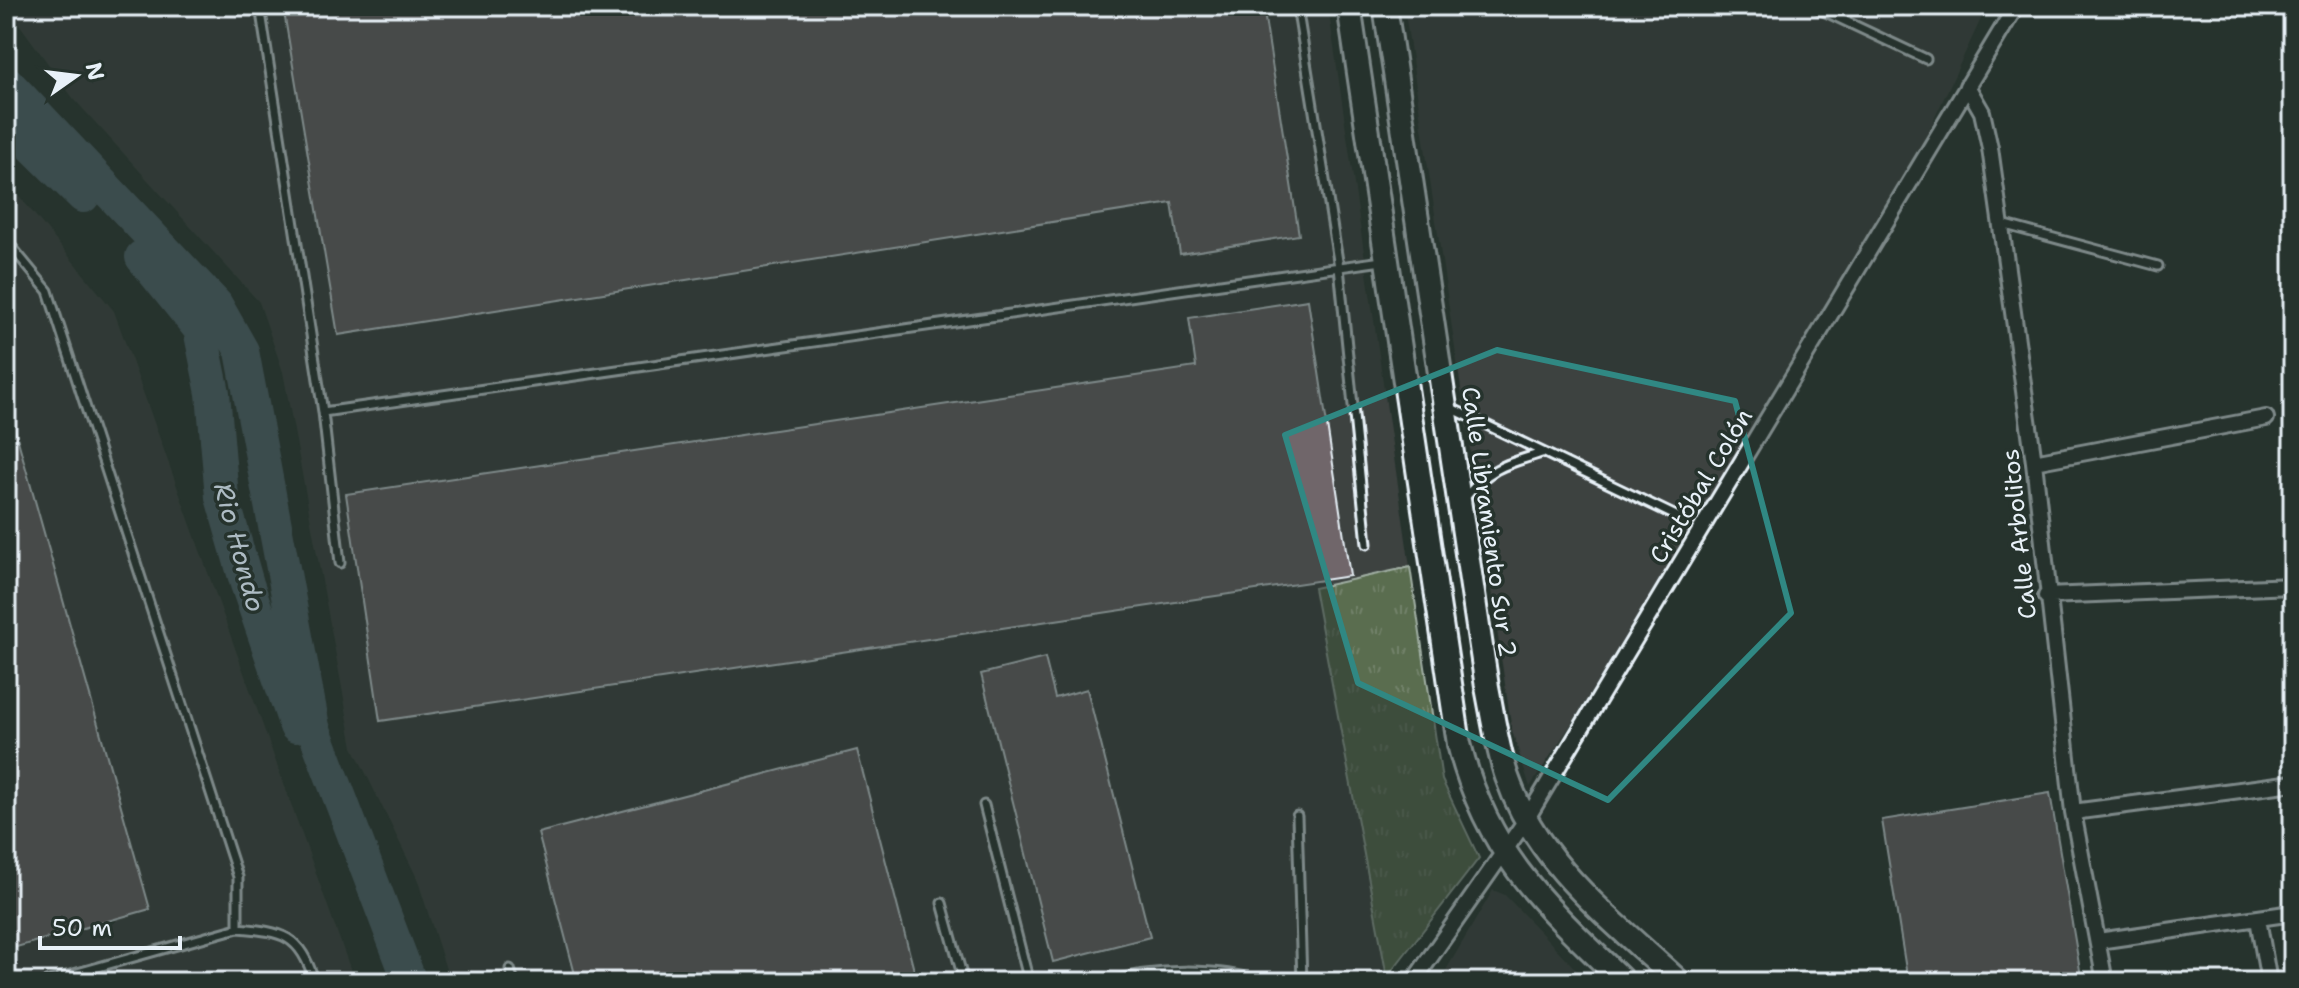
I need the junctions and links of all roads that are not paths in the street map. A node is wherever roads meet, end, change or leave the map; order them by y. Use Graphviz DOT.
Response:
graph roads {
  1 [pos="260,6"];
  2 [pos="1297,6"];
  3 [pos="1349,6"];
  4 [pos="1385,6"];
  5 [pos="1813,6"];
  6 [pos="2016,6"];
  7 [pos="1926,59"];
  8 [pos="1967,86"];
  9 [pos="2000,224"];
  10 [pos="6,240"];
  11 [pos="1423,255"];
  12 [pos="1387,260"];
  13 [pos="2158,266"];
  14 [pos="1339,267"];
  15 [pos="1445,405"];
  16 [pos="323,412"];
  17 [pos="2266,418"];
  18 [pos="1542,453"];
  19 [pos="2034,462"];
  20 [pos="1460,505"];
  21 [pos="1678,517"];
  22 [pos="1367,544"];
  23 [pos="340,563"];
  24 [pos="1470,575"];
  25 [pos="1435,581"];
  26 [pos="2293,586"];
  27 [pos="2046,596"];
  28 [pos="2293,783"];
  29 [pos="984,805"];
  30 [pos="2073,812"];
  31 [pos="1297,816"];
  32 [pos="1526,820"];
  33 [pos="1503,851"];
  34 [pos="942,903"];
  35 [pos="2293,913"];
  36 [pos="2258,919"];
  37 [pos="238,928"];
  38 [pos="2098,941"];
  39 [pos="510,969"];
  40 [pos="1189,972"];
  41 [pos="45,982"];
  42 [pos="315,982"];
  43 [pos="514,982"];
  44 [pos="964,982"];
  45 [pos="1029,982"];
  46 [pos="1108,982"];
  47 [pos="1183,982"];
  48 [pos="1263,982"];
  49 [pos="1302,982"];
  50 [pos="1413,982"];
  51 [pos="1624,982"];
  52 [pos="1679,982"];
  53 [pos="2105,982"];
  54 [pos="2269,982"];
  1 -- 16 [label="lane"];
  2 -- 14 [label="lane"];
  3 -- 12 [label="main road"];
  4 -- 11 [label="main road, Calle Libramiento Sur 2"];
  5 -- 7 [label="lane"];
  6 -- 8 [label="street, Cristóbal Colón"];
  8 -- 9 [label="street, Calle Arbolitos"];
  8 -- 32 [label="street, Cristóbal Colón"];
  9 -- 13 [label="lane"];
  9 -- 19 [label="street, Calle Arbolitos"];
  10 -- 37 [label="lane"];
  11 -- 12 [label="main road"];
  11 -- 15 [label="main road, Calle Libramiento Sur 2"];
  12 -- 14 [label="lane"];
  12 -- 25 [label="main road"];
  14 -- 16 [label="lane"];
  14 -- 22 [label="lane"];
  15 -- 18 [label="lane"];
  15 -- 20 [label="main road, Calle Libramiento Sur 2"];
  16 -- 23 [label="lane"];
  17 -- 19 [label="street"];
  18 -- 20 [label="lane"];
  18 -- 21 [label="lane"];
  19 -- 27 [label="street, Calle Arbolitos"];
  20 -- 24 [label="main road, Calle Libramiento Sur 2"];
  24 -- 25 [label="main road"];
  24 -- 32 [label="main road, Calle Libramiento Sur 2"];
  25 -- 33 [label="main road"];
  26 -- 27 [label="street"];
  27 -- 30 [label="street, Calle Arbolitos"];
  28 -- 30 [label="street"];
  29 -- 45 [label="lane"];
  30 -- 38 [label="street, Calle Arbolitos"];
  31 -- 49 [label="lane"];
  32 -- 33 [label="street, Cristóbal Colón"];
  32 -- 52 [label="main road, Calle Libramiento Sur 2"];
  33 -- 50 [label="street, Cristóbal Colón"];
  33 -- 51 [label="main road"];
  34 -- 44 [label="lane"];
  35 -- 36 [label="street"];
  36 -- 38 [label="street"];
  36 -- 54 [label="street"];
  37 -- 41 [label="lane"];
  37 -- 42 [label="lane"];
  38 -- 53 [label="street, Calle Arbolitos"];
  39 -- 43 [label="lane"];
  40 -- 46 [label="lane"];
  40 -- 47 [label="lane"];
  40 -- 48 [label="lane"];
}
